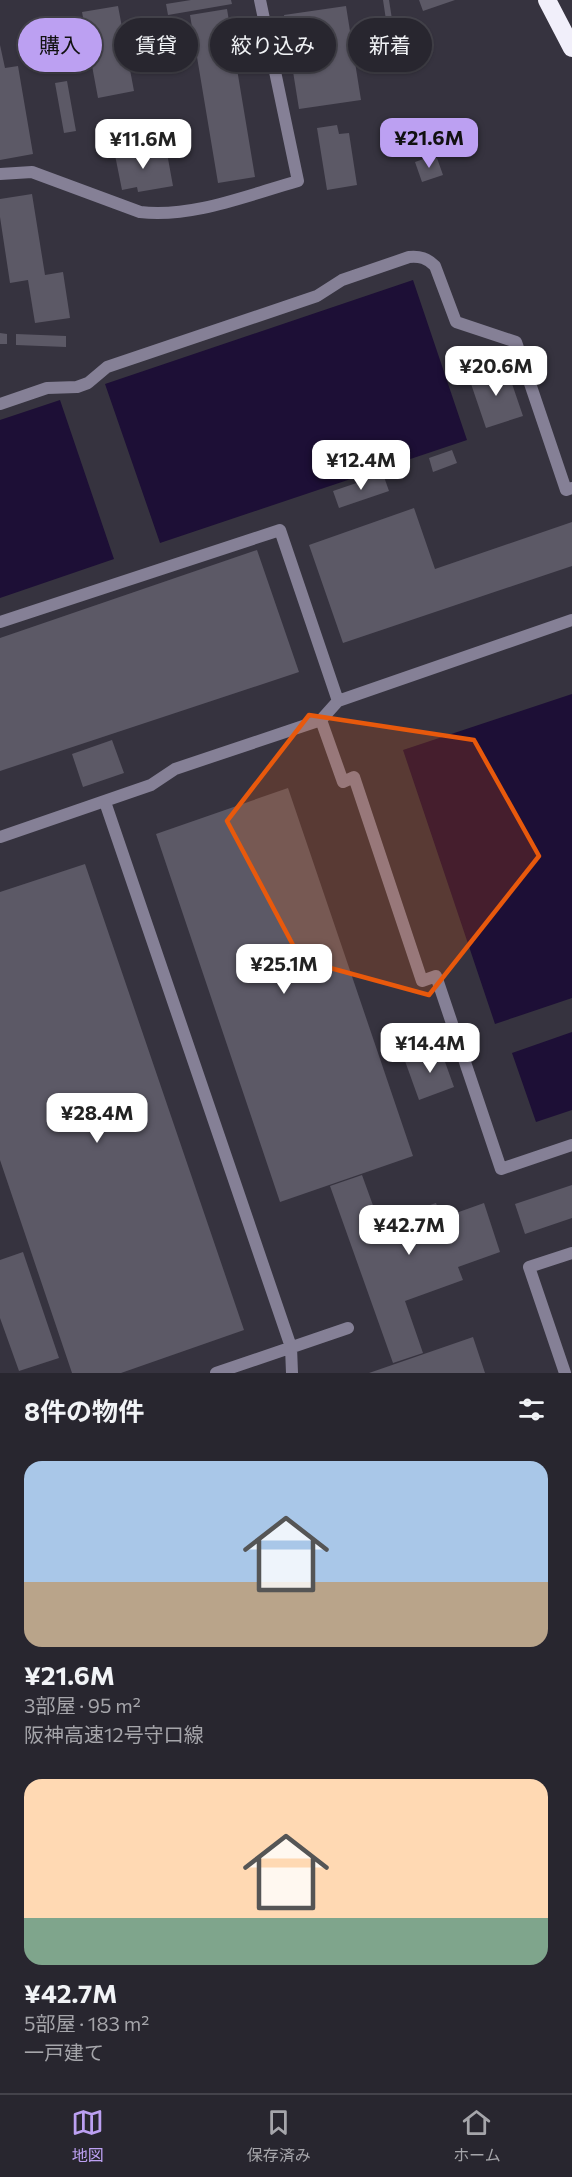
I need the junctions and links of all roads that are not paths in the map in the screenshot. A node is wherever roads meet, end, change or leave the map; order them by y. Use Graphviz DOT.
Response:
graph roads {
  1 [pos="260,0"];
  2 [pos="548,0"];
  3 [pos="572,35"];
  4 [pos="572,48"];
  5 [pos="0,174"];
  6 [pos="0,404"];
  7 [pos="572,488"];
  8 [pos="572,620"];
  9 [pos="0,622"];
  10 [pos="338,701"];
  11 [pos="321,720"];
  12 [pos="105,802"];
  13 [pos="0,837"];
  14 [pos="572,1145"];
  15 [pos="572,1253"];
  16 [pos="348,1328"];
  17 [pos="291,1347"];
  18 [pos="216,1373"];
  19 [pos="292,1373"];
  20 [pos="565,1373"];
  1 -- 5 [label="lane"];
  2 -- 3 [label="highway"];
  2 -- 4 [label="highway"];
  6 -- 7 [label="lane"];
  8 -- 10 [label="lane"];
  9 -- 10 [label="lane"];
  10 -- 11 [label="lane"];
  11 -- 12 [label="lane"];
  11 -- 14 [label="lane"];
  12 -- 13 [label="lane"];
  12 -- 17 [label="lane"];
  15 -- 20 [label="lane"];
  16 -- 17 [label="lane"];
  17 -- 18 [label="lane"];
  17 -- 19 [label="lane"];
}
